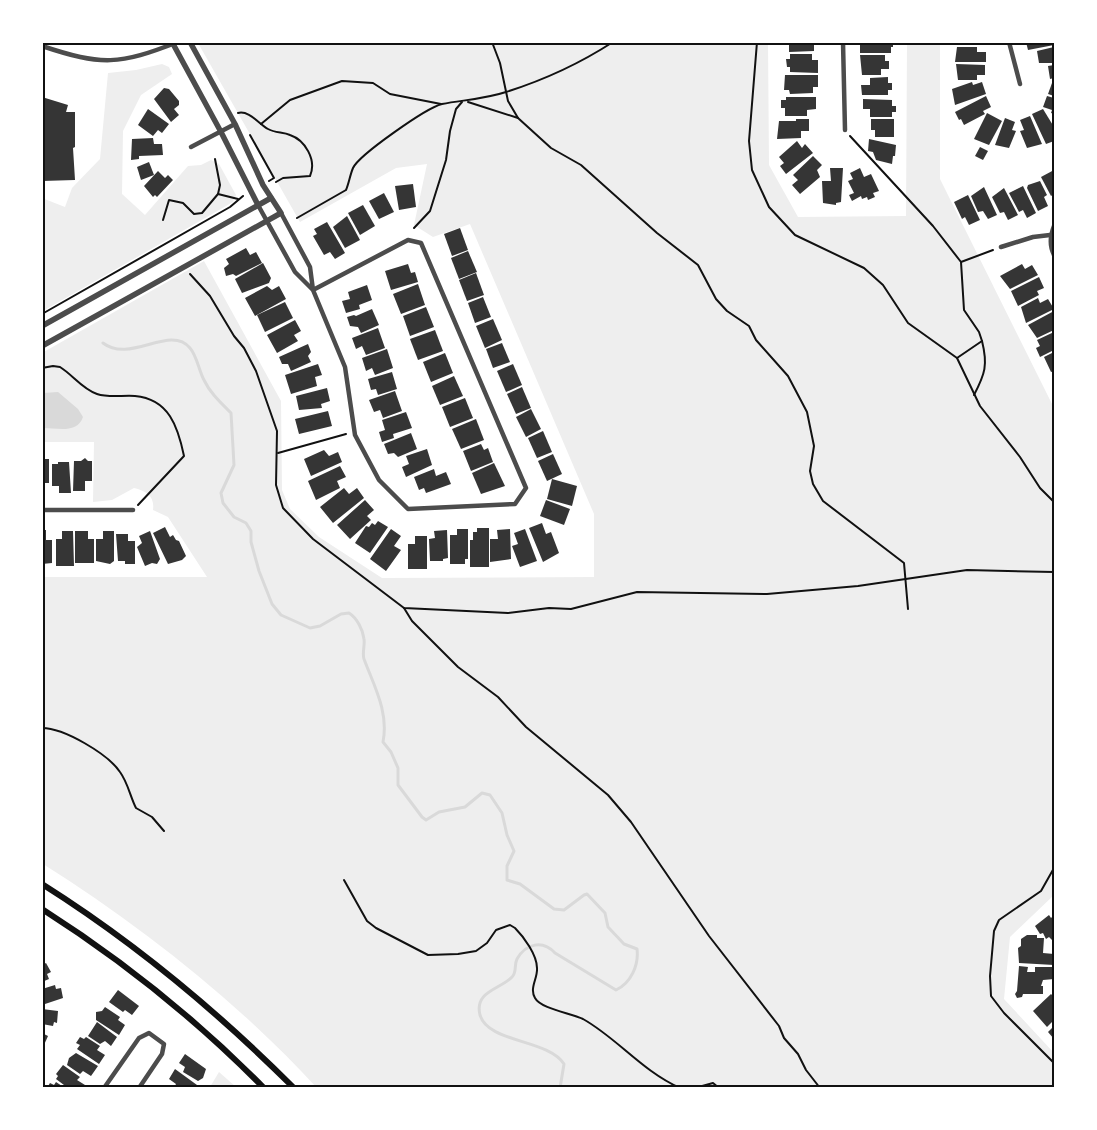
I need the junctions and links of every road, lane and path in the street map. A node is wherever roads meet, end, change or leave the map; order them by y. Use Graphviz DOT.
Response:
graph roads {
  1 [pos="190,42"];
  2 [pos="492,42"];
  3 [pos="613,42"];
  4 [pos="758,42"];
  5 [pos="843,42"];
  6 [pos="1009,42"];
  7 [pos="174,43"];
  8 [pos="42,46"];
  9 [pos="1020,84"];
  10 [pos="505,92"];
  11 [pos="466,101"];
  12 [pos="462,102"];
  13 [pos="441,104"];
  14 [pos="238,113"];
  15 [pos="518,118"];
  16 [pos="235,124"];
  17 [pos="260,124"];
  18 [pos="845,130"];
  19 [pos="221,132"];
  20 [pos="192,147"];
  21 [pos="215,159"];
  22 [pos="276,182"];
  23 [pos="218,194"];
  24 [pos="244,195"];
  25 [pos="271,198"];
  26 [pos="238,199"];
  27 [pos="258,206"];
  28 [pos="281,213"];
  29 [pos="296,218"];
  30 [pos="163,220"];
  31 [pos="266,221"];
  32 [pos="1054,226"];
  33 [pos="414,228"];
  34 [pos="1050,236"];
  35 [pos="1001,246"];
  36 [pos="1054,255"];
  37 [pos="961,262"];
  38 [pos="190,274"];
  39 [pos="313,290"];
  40 [pos="42,314"];
  41 [pos="42,326"];
  42 [pos="982,341"];
  43 [pos="42,346"];
  44 [pos="957,358"];
  45 [pos="42,368"];
  46 [pos="974,395"];
  47 [pos="346,434"];
  48 [pos="278,453"];
  49 [pos="1054,502"];
  50 [pos="42,510"];
  51 [pos="133,510"];
  52 [pos="1054,572"];
  53 [pos="907,578"];
  54 [pos="404,608"];
  55 [pos="908,610"];
  56 [pos="42,728"];
  57 [pos="164,831"];
  58 [pos="1054,868"];
  59 [pos="344,880"];
  60 [pos="42,884"];
  61 [pos="42,909"];
  62 [pos="1054,1063"];
  63 [pos="104,1088"];
  64 [pos="139,1088"];
  65 [pos="264,1088"];
  66 [pos="294,1088"];
  67 [pos="680,1088"];
  68 [pos="695,1088"];
  69 [pos="719,1088"];
  70 [pos="820,1088"];
  1 -- 16 [label="street"];
  2 -- 10 [label="path"];
  3 -- 10 [label="path"];
  4 -- 44 [label="path"];
  5 -- 18 [label="street"];
  6 -- 9 [label="street"];
  7 -- 8 [label="street"];
  7 -- 19 [label="street"];
  10 -- 11 [label="path"];
  10 -- 15 [label="path"];
  11 -- 12 [label="path"];
  11 -- 15 [label="path"];
  12 -- 13 [label="path"];
  12 -- 33 [label="path"];
  13 -- 17 [label="path"];
  13 -- 29 [label="path"];
  14 -- 17 [label="path"];
  15 -- 53 [label="path"];
  16 -- 19 [label="street"];
  16 -- 25 [label="street"];
  17 -- 22 [label="path"];
  18 -- 37 [label="path"];
  19 -- 20 [label="street"];
  19 -- 27 [label="street"];
  21 -- 23 [label="path"];
  23 -- 26 [label="path"];
  23 -- 30 [label="path"];
  24 -- 26 [label="path"];
  25 -- 27 [label="street"];
  25 -- 28 [label="street"];
  26 -- 40 [label="path"];
  27 -- 31 [label="street"];
  27 -- 41 [label="street"];
  28 -- 31 [label="street"];
  28 -- 39 [label="street"];
  31 -- 39 [label="street"];
  31 -- 43 [label="street"];
  32 -- 34 [label="street"];
  34 -- 35 [label="street"];
  34 -- 36 [label="street"];
  35 -- 37 [label="path"];
  37 -- 42 [label="path"];
  38 -- 48 [label="path"];
  39 -- 39 [label="street"];
  42 -- 44 [label="path"];
  42 -- 46 [label="path"];
  44 -- 46 [label="path"];
  45 -- 51 [label="path"];
  46 -- 49 [label="path"];
  47 -- 48 [label="path"];
  48 -- 54 [label="path"];
  50 -- 51 [label="street"];
  52 -- 53 [label="path"];
  53 -- 54 [label="path"];
  53 -- 55 [label="path"];
  54 -- 70 [label="path"];
  56 -- 57 [label="path"];
  58 -- 62 [label="path"];
  59 -- 67 [label="path"];
  60 -- 66 [label="main road"];
  61 -- 65 [label="main road"];
  63 -- 64 [label="street"];
  68 -- 69 [label="path"];
}
